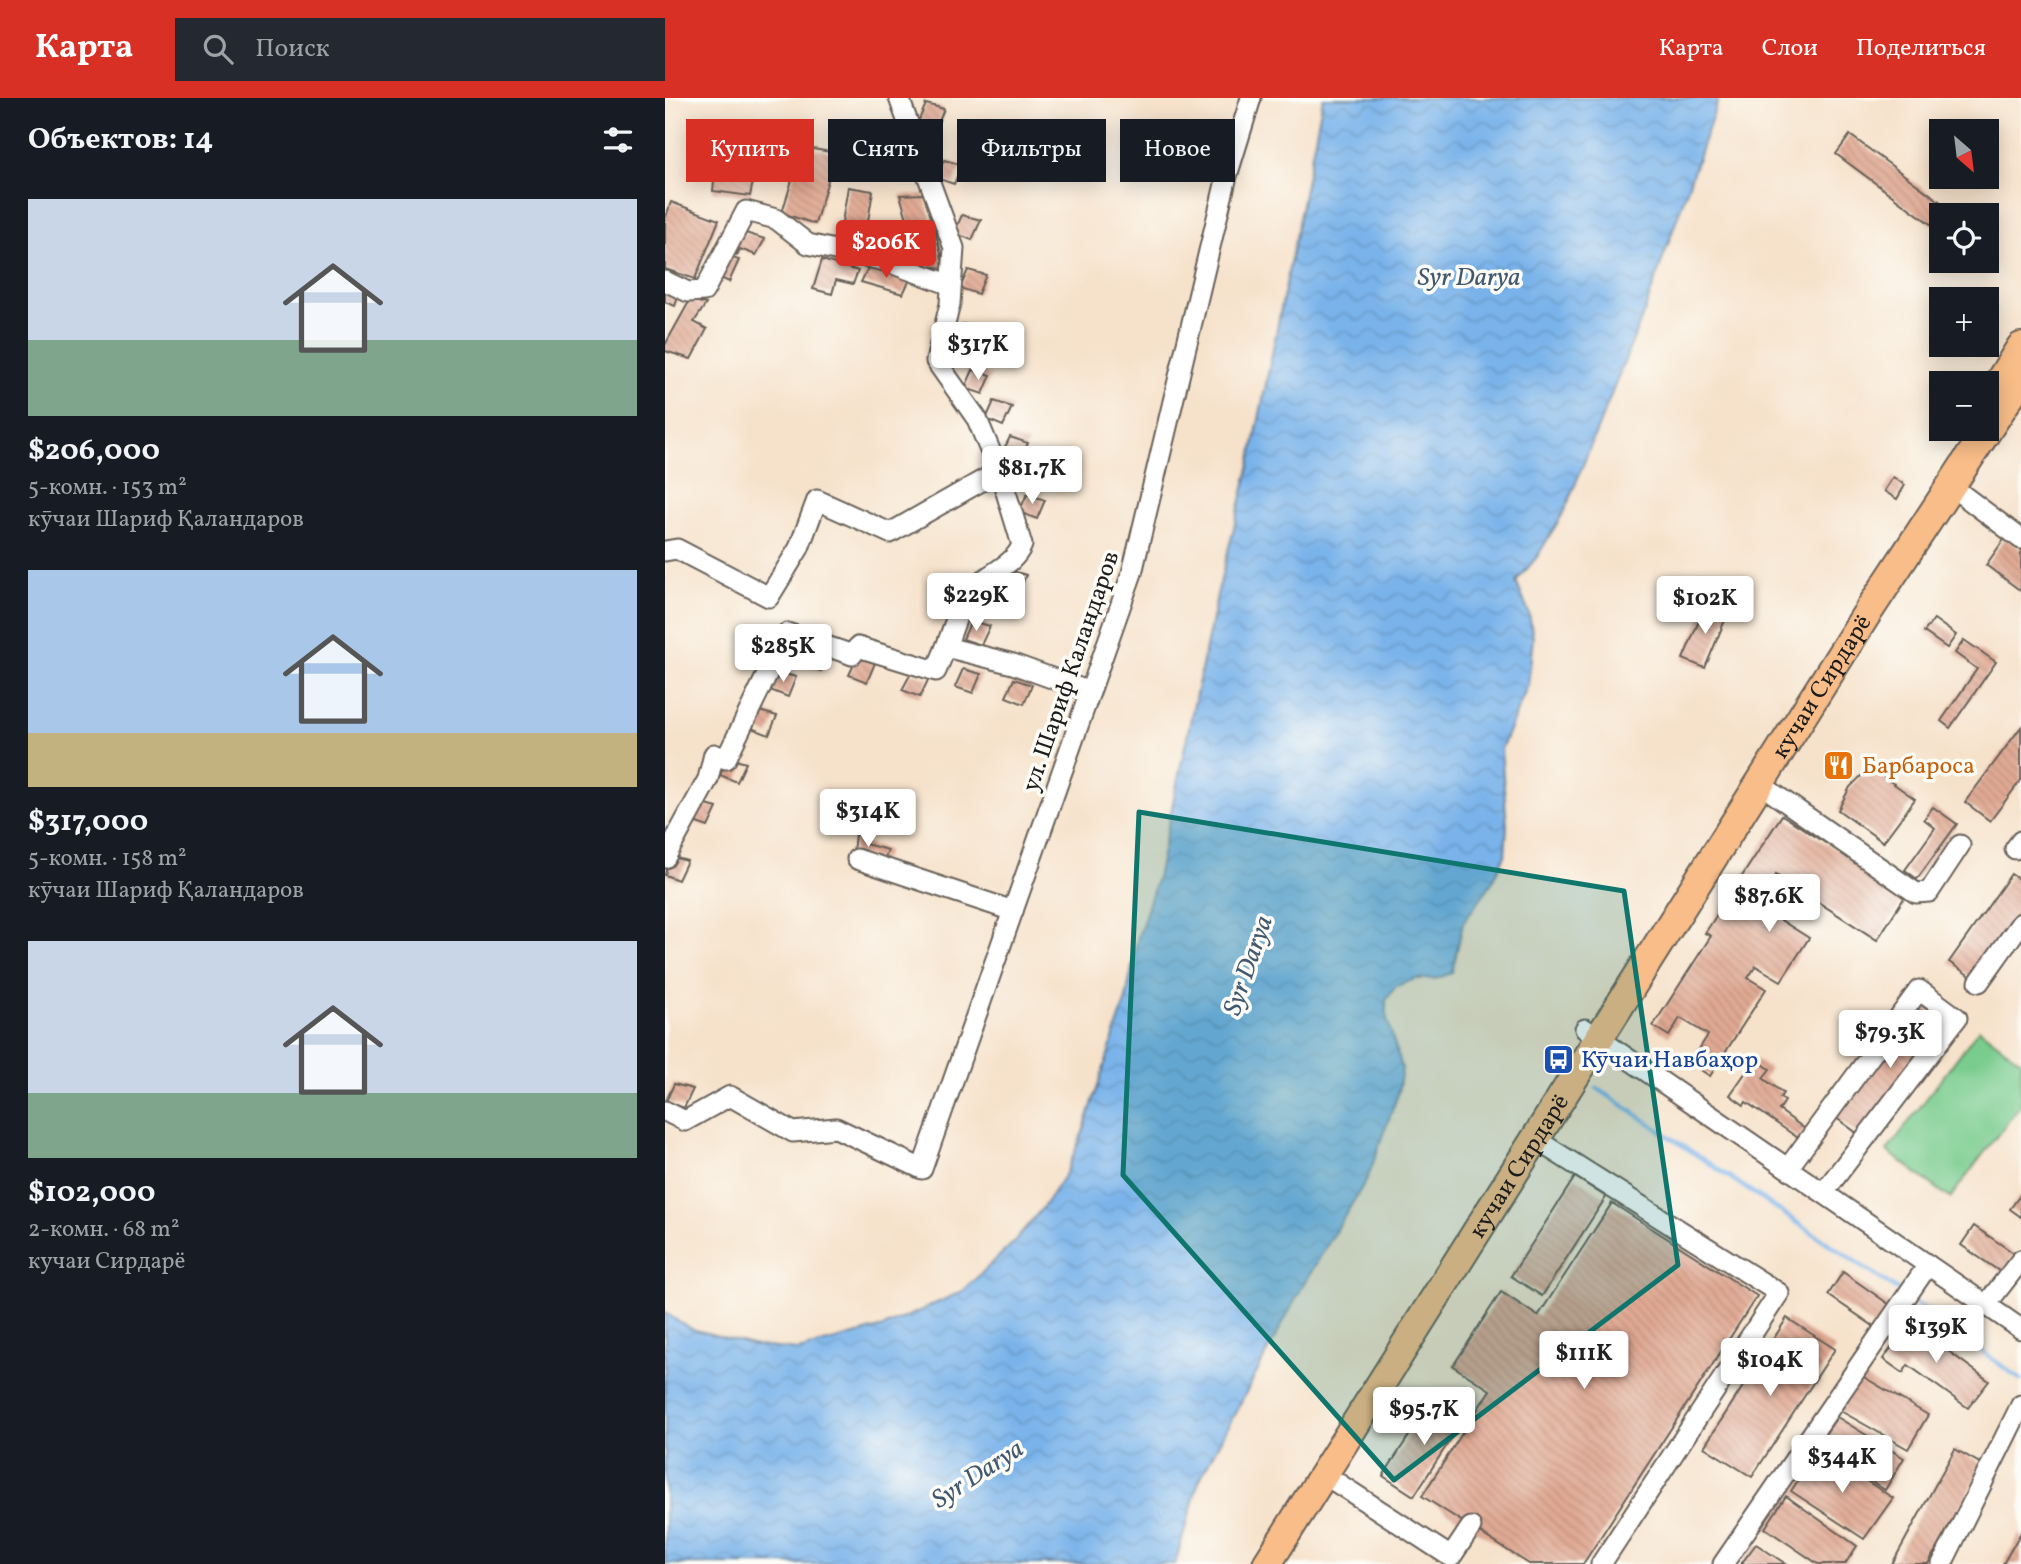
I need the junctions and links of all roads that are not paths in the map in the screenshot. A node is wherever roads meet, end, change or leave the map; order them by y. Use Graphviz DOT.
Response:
graph roads {
  1 [pos="899,98"];
  2 [pos="1251,98"];
  3 [pos="665,281"];
  4 [pos="951,285"];
  5 [pos="2021,347"];
  6 [pos="2021,379"];
  7 [pos="1999,382"];
  8 [pos="1962,441"];
  9 [pos="999,471"];
  10 [pos="1952,487"];
  11 [pos="2021,539"];
  12 [pos="665,551"];
  13 [pos="946,647"];
  14 [pos="1090,692"];
  15 [pos="1760,784"];
  16 [pos="1960,845"];
  17 [pos="665,859"];
  18 [pos="856,859"];
  19 [pos="1013,911"];
  20 [pos="2021,923"];
  21 [pos="1979,982"];
  22 [pos="1593,1034"];
  23 [pos="665,1111"];
  24 [pos="1535,1139"];
  25 [pos="1789,1168"];
  26 [pos="1824,1192"];
  27 [pos="2021,1260"];
  28 [pos="1928,1265"];
  29 [pos="1986,1305"];
  30 [pos="2021,1329"];
  31 [pos="2020,1409"];
  32 [pos="1317,1469"];
  33 [pos="1471,1527"];
  34 [pos="1249,1564"];
  35 [pos="1267,1564"];
  36 [pos="1601,1564"];
  37 [pos="1723,1564"];
  38 [pos="1942,1564"];
  1 -- 4 [label="street"];
  2 -- 14 [label="street, ул. Шариф Каландаров"];
  3 -- 4 [label="street"];
  4 -- 9 [label="street"];
  5 -- 7 [label="highway"];
  6 -- 10 [label="highway, кучаи Сирдарё"];
  8 -- 22 [label="highway"];
  9 -- 12 [label="street"];
  9 -- 13 [label="street"];
  10 -- 11 [label="street"];
  10 -- 15 [label="highway, кучаи Сирдарё"];
  13 -- 14 [label="street"];
  13 -- 17 [label="street"];
  14 -- 19 [label="street, ул. Шариф Каландаров"];
  15 -- 16 [label="street"];
  15 -- 22 [label="highway, кучаи Сирдарё"];
  18 -- 19 [label="street"];
  19 -- 23 [label="street, ул. Шариф Каландаров"];
  20 -- 21 [label="street"];
  22 -- 24 [label="highway, кучаи Сирдарё"];
  22 -- 25 [label="street"];
  22 -- 32 [label="highway"];
  24 -- 32 [label="highway, кучаи Сирдарё"];
  24 -- 36 [label="street"];
  25 -- 26 [label="street"];
  25 -- 26 [label="street"];
  26 -- 28 [label="street"];
  27 -- 29 [label="street"];
  28 -- 29 [label="street"];
  28 -- 37 [label="street"];
  29 -- 30 [label="street"];
  31 -- 38 [label="street"];
  32 -- 33 [label="street"];
  32 -- 34 [label="highway"];
  32 -- 35 [label="highway, кучаи Сирдарё"];
}
